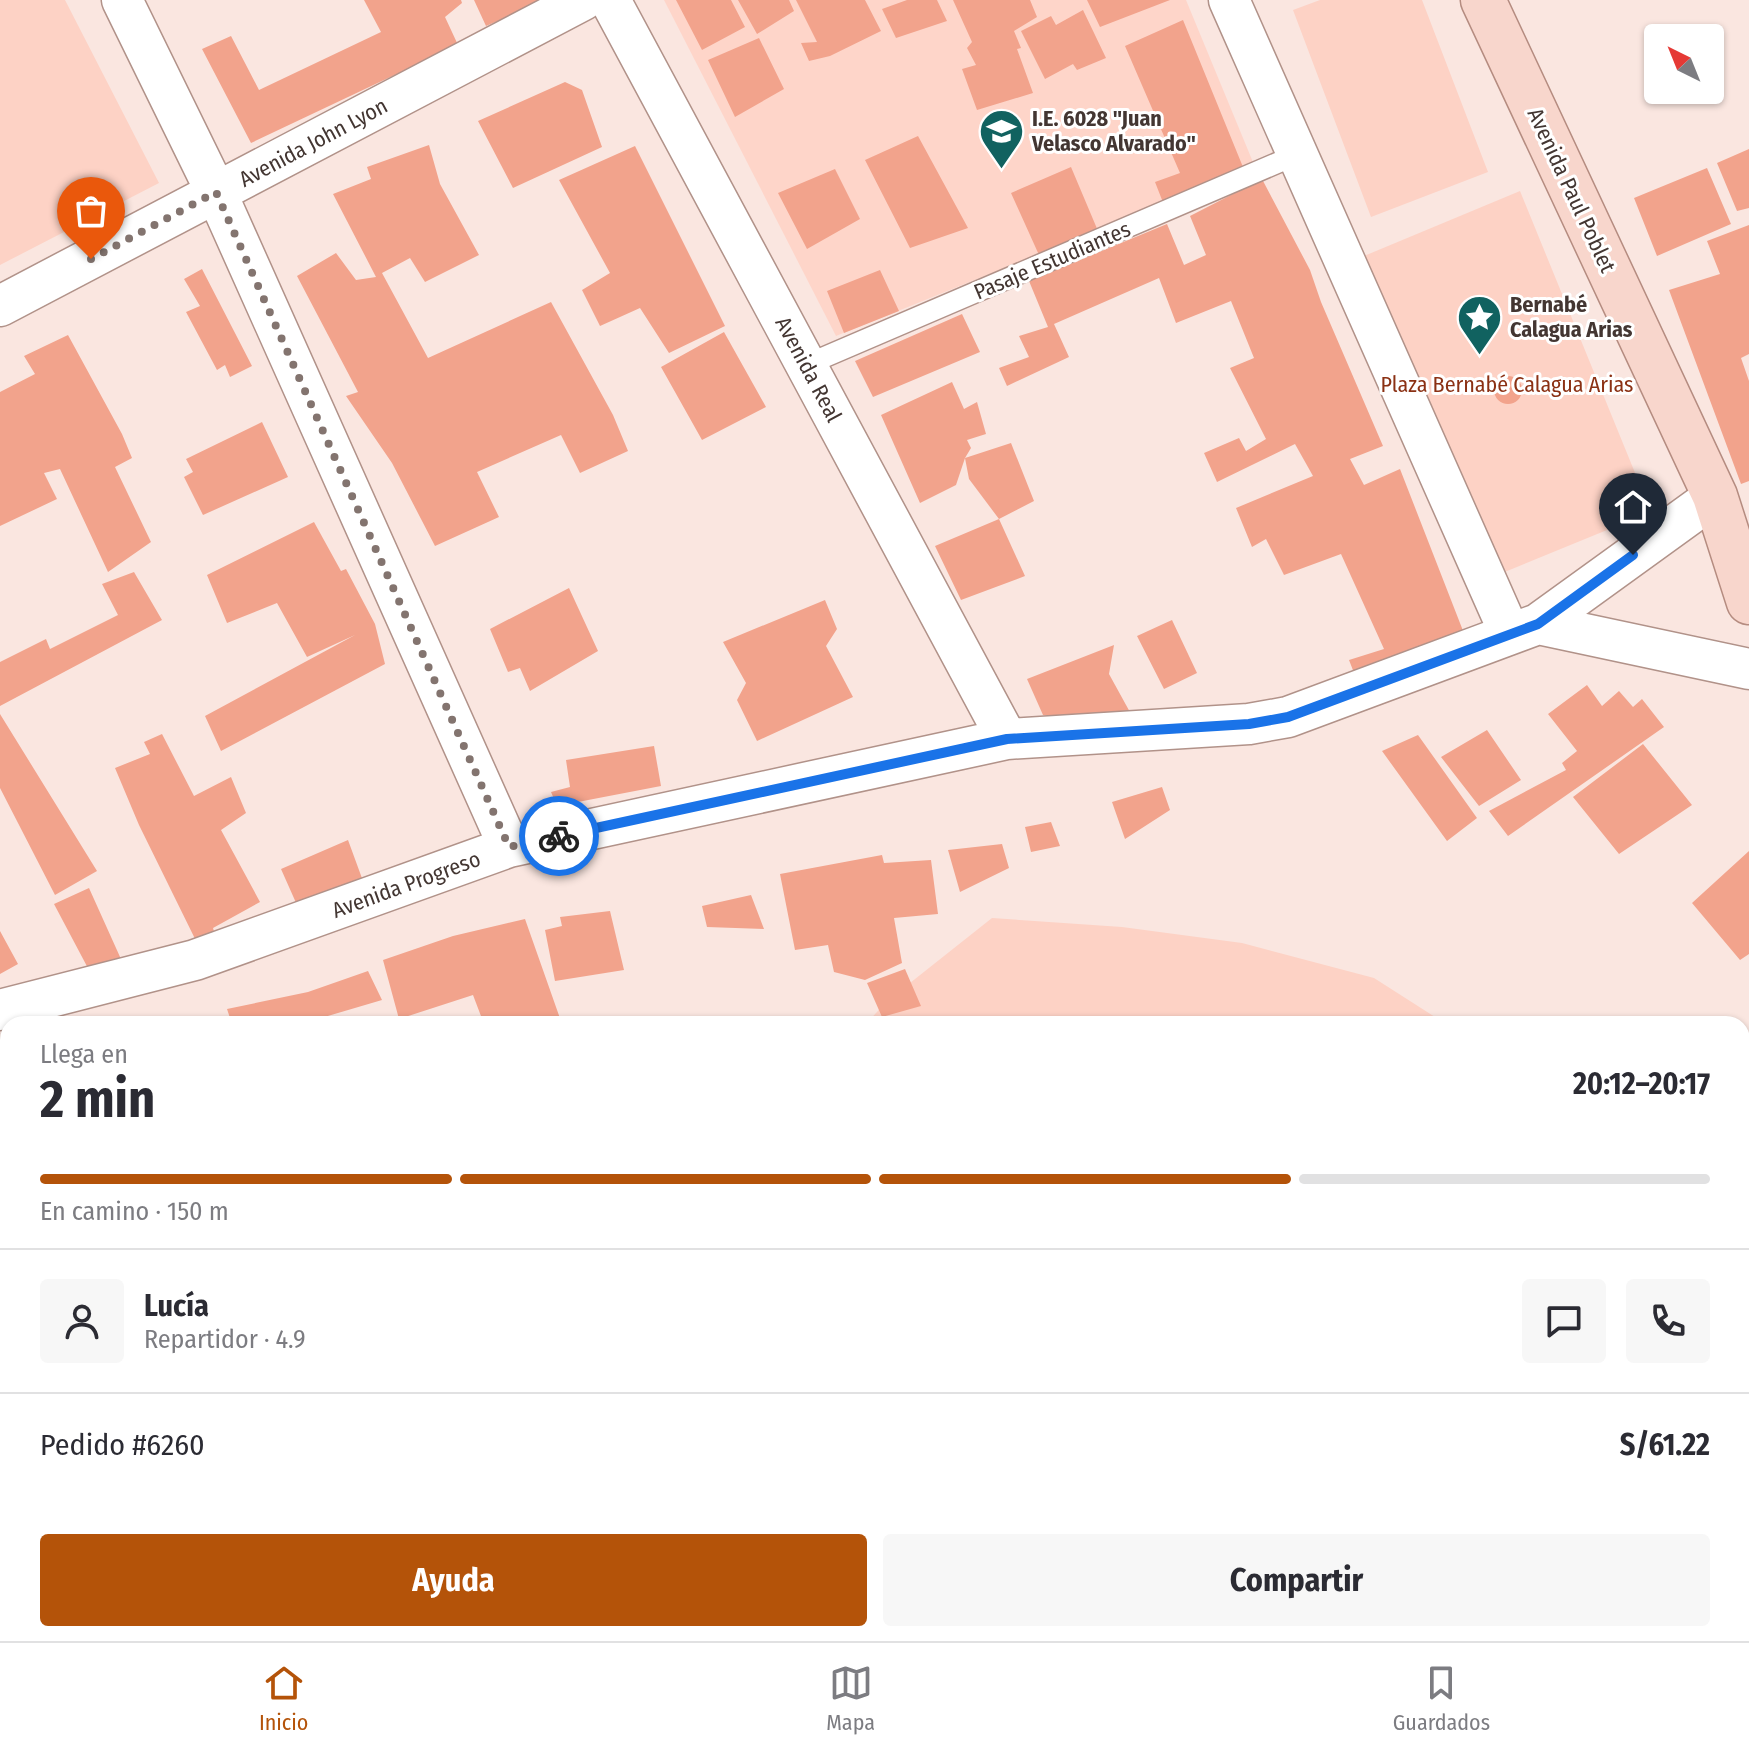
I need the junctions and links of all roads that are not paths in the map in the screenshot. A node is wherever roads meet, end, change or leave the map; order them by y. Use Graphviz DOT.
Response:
graph roads {
  1 [pos="122,0"];
  2 [pos="583,0"];
  3 [pos="610,0"];
  4 [pos="1229,0"];
  5 [pos="1483,0"];
  6 [pos="1298,154"];
  7 [pos="216,192"];
  8 [pos="0,306"];
  9 [pos="806,365"];
  10 [pos="1715,496"];
  11 [pos="1749,602"];
  12 [pos="1524,629"];
  13 [pos="1749,669"];
  14 [pos="1007,739"];
  15 [pos="509,847"];
  16 [pos="0,1010"];
  1 -- 7 [label="street"];
  2 -- 7 [label="street, Avenida John Lyon"];
  3 -- 9 [label="street, Avenida Real"];
  4 -- 6 [label="street"];
  5 -- 10 [label="main road, Avenida Paul Poblet"];
  6 -- 9 [label="lane, Pasaje Estudiantes"];
  6 -- 12 [label="street"];
  7 -- 8 [label="street, Avenida John Lyon"];
  7 -- 15 [label="street"];
  9 -- 14 [label="street, Avenida Real"];
  10 -- 11 [label="main road, Avenida Paul Poblet"];
  10 -- 12 [label="street, Avenida Progreso"];
  12 -- 13 [label="street"];
  12 -- 14 [label="street, Avenida Progreso"];
  14 -- 15 [label="street, Avenida Progreso"];
  15 -- 16 [label="street, Avenida Progreso"];
}
